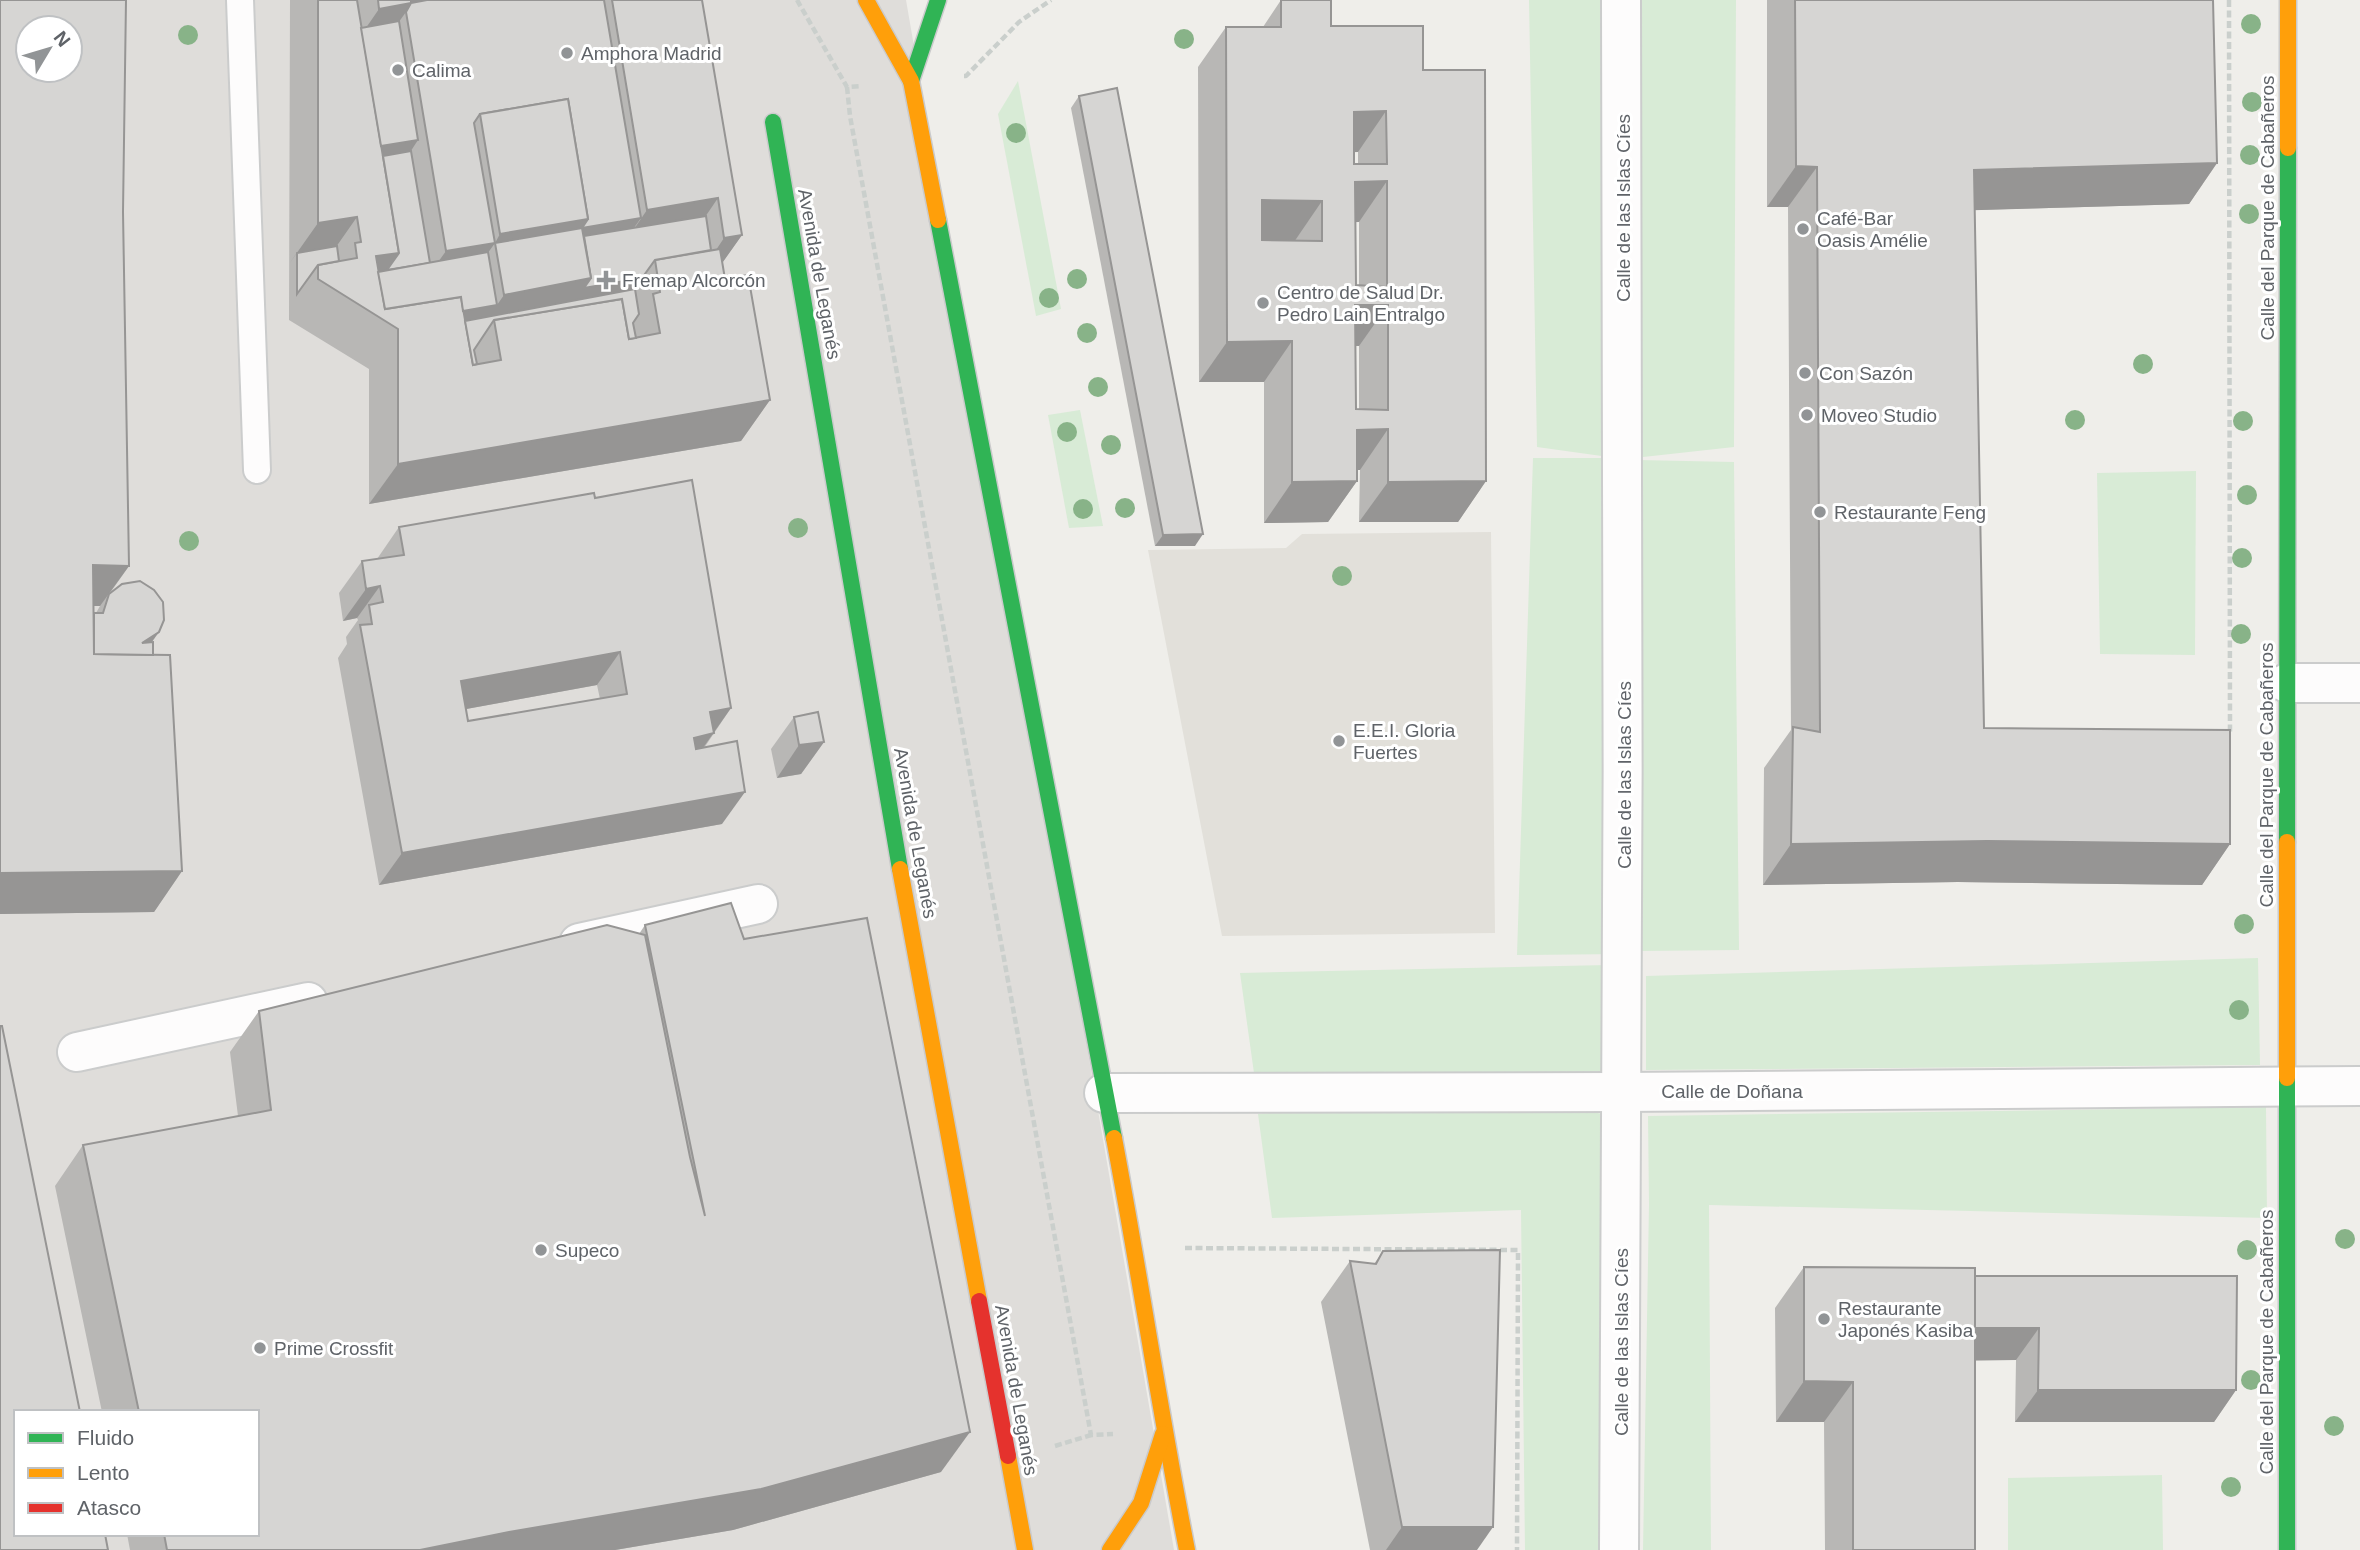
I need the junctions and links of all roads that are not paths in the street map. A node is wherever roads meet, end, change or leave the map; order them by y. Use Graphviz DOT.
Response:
graph roads {
  1 [pos="240,0"];
  2 [pos="866,0"];
  3 [pos="938,0"];
  4 [pos="1621,0"];
  5 [pos="2288,0"];
  6 [pos="911,81"];
  7 [pos="773,122"];
  8 [pos="257,470"];
  9 [pos="2287,683"];
  10 [pos="2360,683"];
  11 [pos="758,904"];
  12 [pos="540,951"];
  13 [pos="335,996"];
  14 [pos="76,1052"];
  15 [pos="2360,1086"];
  16 [pos="2287,1087"];
  17 [pos="1623,1092"];
  18 [pos="1104,1093"];
  19 [pos="1164,1432"];
  20 [pos="1025,1550"];
  21 [pos="1110,1550"];
  22 [pos="1187,1550"];
  23 [pos="1619,1550"];
  24 [pos="2287,1550"];
  1 -- 8 [label="lane"];
  2 -- 6 [label="street"];
  3 -- 6 [label="street"];
  4 -- 17 [label="street, Calle de las Islas Cíes"];
  5 -- 9 [label="street, Calle del Parque de Cabañeros"];
  6 -- 18 [label="street"];
  7 -- 20 [label="street, Avenida de Leganés"];
  9 -- 10 [label="street"];
  9 -- 16 [label="street, Calle del Parque de Cabañeros"];
  11 -- 12 [label="street"];
  13 -- 14 [label="street"];
  15 -- 16 [label="street, Calle de Doñana"];
  16 -- 17 [label="street, Calle de Doñana"];
  16 -- 24 [label="street, Calle del Parque de Cabañeros"];
  17 -- 18 [label="street, Calle de Doñana"];
  17 -- 23 [label="street, Calle de las Islas Cíes"];
  18 -- 19 [label="street"];
  19 -- 21 [label="street"];
  19 -- 22 [label="street"];
}
